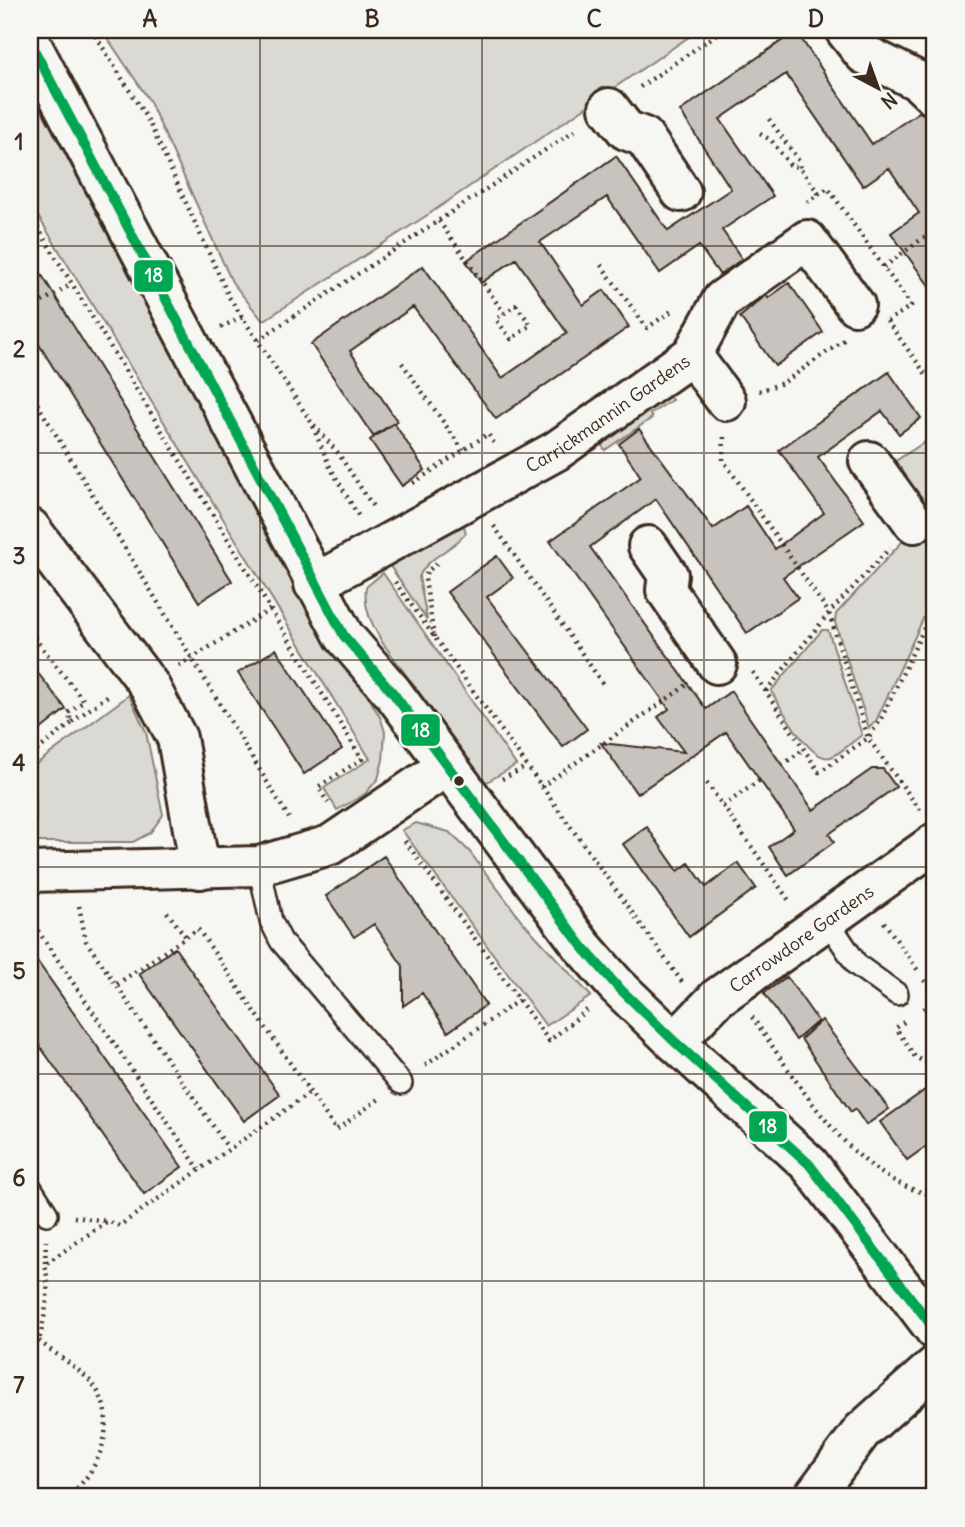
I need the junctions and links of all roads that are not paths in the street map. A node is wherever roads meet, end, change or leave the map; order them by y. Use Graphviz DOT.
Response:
graph roads {
  1 [pos="845,30"];
  2 [pos="30,42"];
  3 [pos="935,97"];
  4 [pos="609,108"];
  5 [pos="681,192"];
  6 [pos="864,321"];
  7 [pos="692,355"];
  8 [pos="726,401"];
  9 [pos="869,461"];
  10 [pos="914,523"];
  11 [pos="30,528"];
  12 [pos="648,546"];
  13 [pos="314,584"];
  14 [pos="717,664"];
  15 [pos="447,766"];
  16 [pos="932,832"];
  17 [pos="259,866"];
  18 [pos="200,869"];
  19 [pos="30,872"];
  20 [pos="819,926"];
  21 [pos="897,995"];
  22 [pos="675,1042"];
  23 [pos="401,1083"];
  24 [pos="30,1187"];
  25 [pos="47,1214"];
  26 [pos="935,1330"];
  27 [pos="935,1366"];
  28 [pos="813,1497"];
  1 -- 3 [label="street"];
  2 -- 13 [label="street"];
  4 -- 5 [label="street"];
  6 -- 7 [label="street, Carrickmannin Gardens"];
  7 -- 8 [label="street"];
  7 -- 13 [label="street, Carrickmannin Gardens"];
  9 -- 10 [label="street"];
  11 -- 18 [label="street"];
  12 -- 14 [label="street"];
  13 -- 15 [label="street"];
  15 -- 17 [label="street"];
  15 -- 22 [label="street"];
  16 -- 20 [label="street, Carrowdore Gardens"];
  17 -- 18 [label="street"];
  17 -- 23 [label="lane"];
  18 -- 19 [label="street"];
  20 -- 21 [label="lane"];
  20 -- 22 [label="street, Carrowdore Gardens"];
  22 -- 26 [label="street"];
  24 -- 25 [label="lane"];
  27 -- 28 [label="street"];
}
